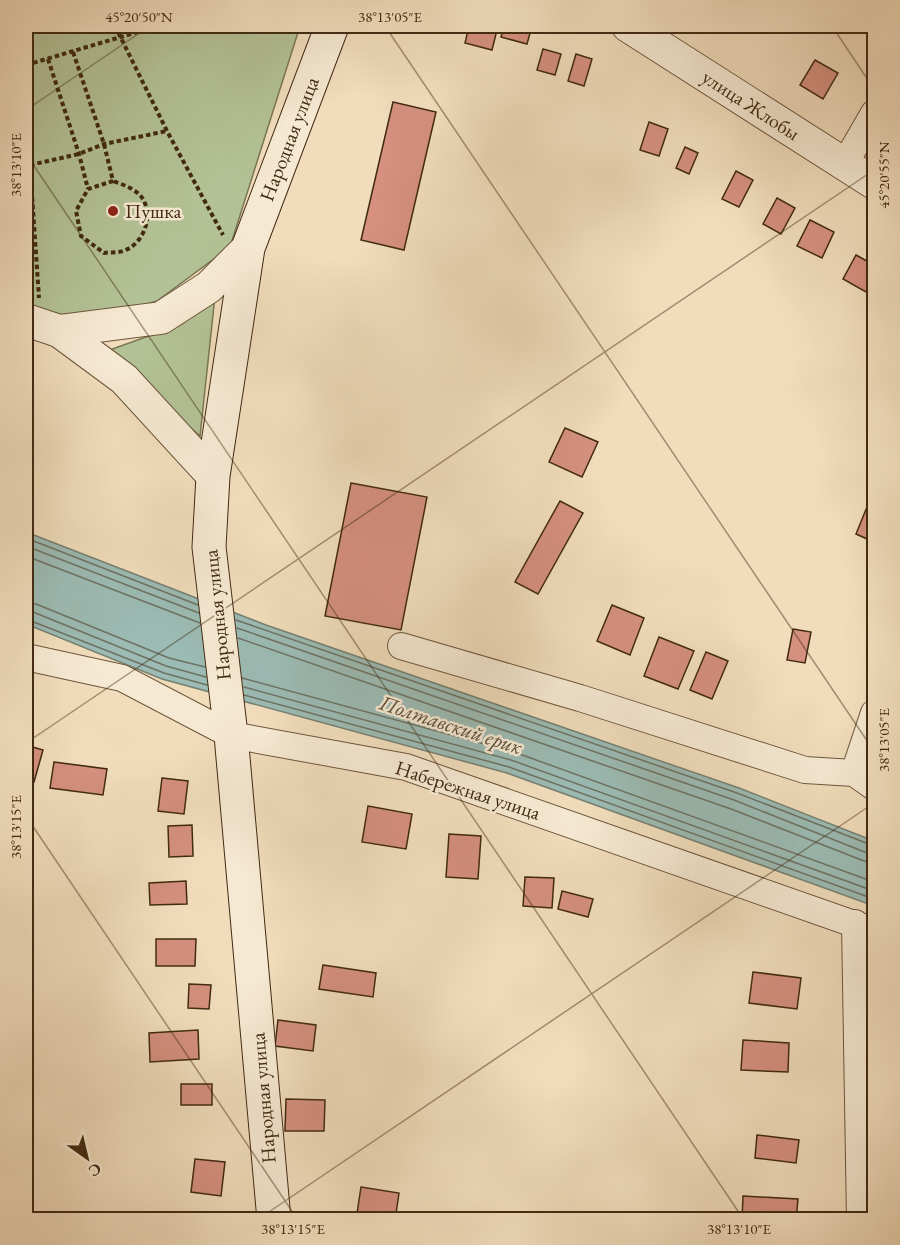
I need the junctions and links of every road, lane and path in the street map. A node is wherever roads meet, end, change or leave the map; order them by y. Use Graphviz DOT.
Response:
graph roads {
  1 [pos="115,26"];
  2 [pos="158,26"];
  3 [pos="332,26"];
  4 [pos="628,26"];
  5 [pos="122,36"];
  6 [pos="73,52"];
  7 [pos="48,59"];
  8 [pos="26,65"];
  9 [pos="874,113"];
  10 [pos="166,131"];
  11 [pos="104,144"];
  12 [pos="26,153"];
  13 [pos="79,154"];
  14 [pos="30,165"];
  15 [pos="844,165"];
  16 [pos="113,181"];
  17 [pos="874,183"];
  18 [pos="88,189"];
  19 [pos="248,248"];
  20 [pos="42,326"];
  21 [pos="213,476"];
  22 [pos="401,646"];
  23 [pos="26,657"];
  24 [pos="874,713"];
  25 [pos="231,735"];
  26 [pos="864,780"];
  27 [pos="865,927"];
  28 [pos="274,1220"];
  29 [pos="860,1220"];
  1 -- 5 [label="path"];
  2 -- 5 [label="path"];
  3 -- 19 [label="main road, Народная улица"];
  4 -- 15 [label="street, улица Жлобы"];
  5 -- 6 [label="path"];
  5 -- 10 [label="path"];
  6 -- 7 [label="path"];
  6 -- 11 [label="path"];
  7 -- 8 [label="path"];
  7 -- 13 [label="path"];
  9 -- 15 [label="street"];
  10 -- 11 [label="path"];
  10 -- 19 [label="path"];
  11 -- 13 [label="path"];
  11 -- 16 [label="path"];
  12 -- 14 [label="path"];
  13 -- 14 [label="path"];
  13 -- 18 [label="path"];
  14 -- 20 [label="path"];
  15 -- 17 [label="street, улица Жлобы"];
  16 -- 18 [label="path"];
  16 -- 18 [label="path"];
  19 -- 20 [label="street"];
  19 -- 21 [label="main road, Народная улица"];
  20 -- 21 [label="street"];
  21 -- 25 [label="main road, Народная улица"];
  22 -- 26 [label="street"];
  23 -- 25 [label="street, Набережная улица"];
  24 -- 26 [label="street"];
  25 -- 27 [label="street, Набережная улица"];
  25 -- 28 [label="main road, Народная улица"];
  27 -- 29 [label="street"];
}
